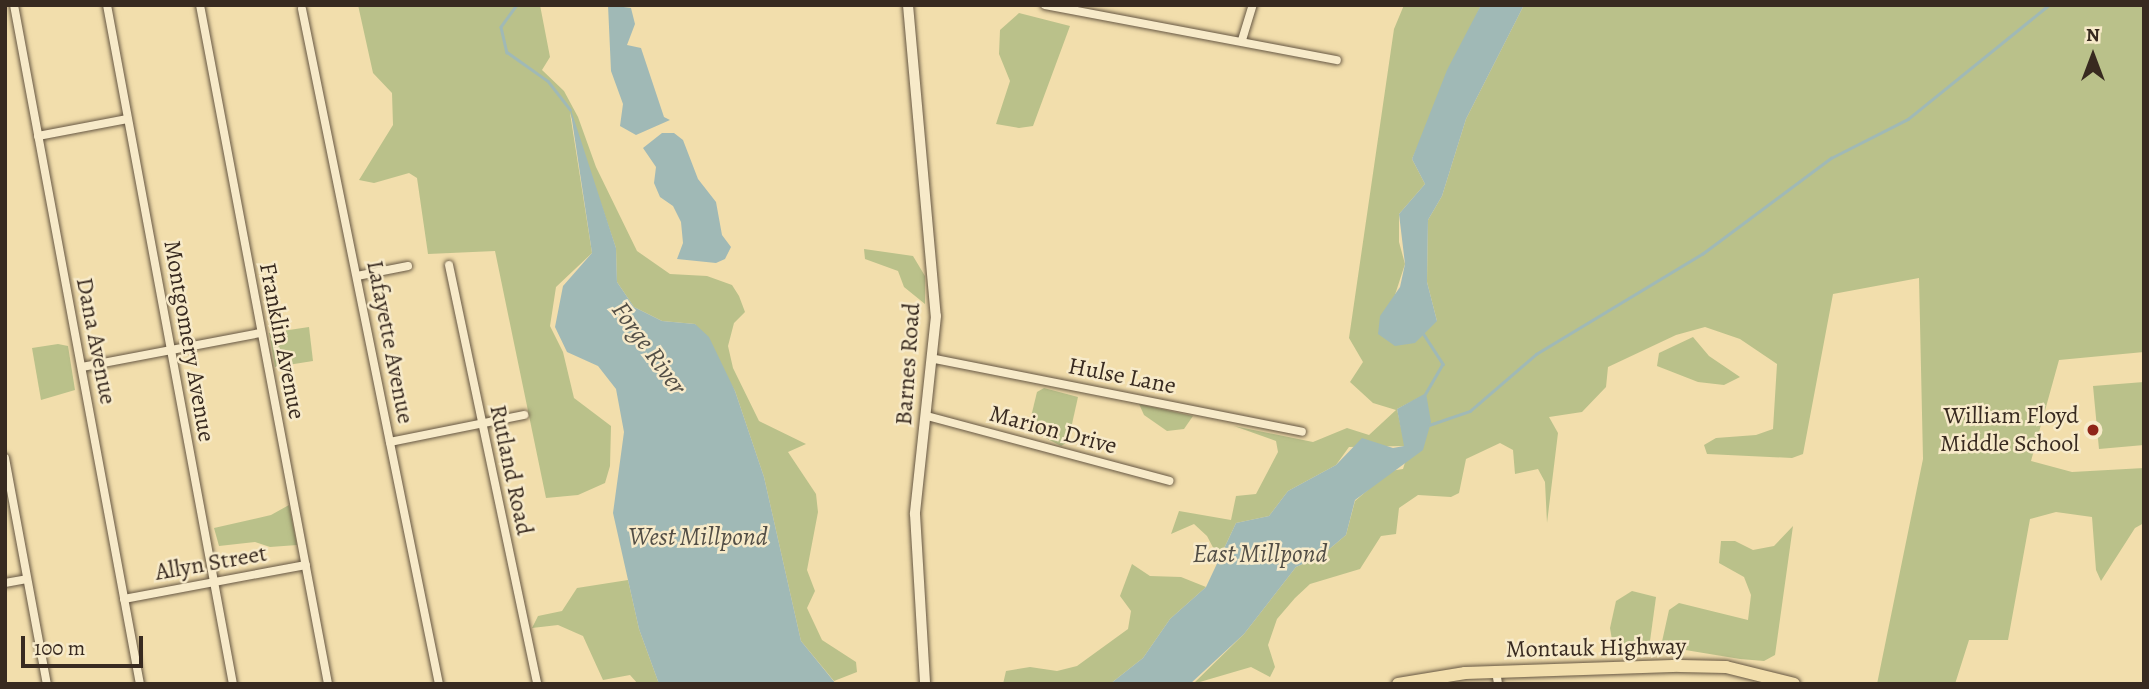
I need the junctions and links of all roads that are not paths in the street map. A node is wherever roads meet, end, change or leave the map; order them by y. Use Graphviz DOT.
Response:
graph roads {
  1 [pos="14,5"];
  2 [pos="107,5"];
  3 [pos="200,5"];
  4 [pos="908,5"];
  5 [pos="1045,5"];
  6 [pos="1253,5"];
  7 [pos="302,9"];
  8 [pos="1242,40"];
  9 [pos="1338,60"];
  10 [pos="127,119"];
  11 [pos="38,136"];
  12 [pos="449,265"];
  13 [pos="408,266"];
  14 [pos="358,276"];
  15 [pos="261,333"];
  16 [pos="171,350"];
  17 [pos="935,359"];
  18 [pos="82,367"];
  19 [pos="524,415"];
  20 [pos="927,416"];
  21 [pos="481,423"];
  22 [pos="1302,432"];
  23 [pos="390,442"];
  24 [pos="5,458"];
  25 [pos="1169,481"];
  26 [pos="306,565"];
  27 [pos="27,579"];
  28 [pos="215,581"];
  29 [pos="5,583"];
  30 [pos="124,599"];
  31 [pos="1497,677"];
  32 [pos="47,684"];
  33 [pos="140,684"];
  34 [pos="233,684"];
  35 [pos="328,684"];
  36 [pos="439,684"];
  37 [pos="537,684"];
  38 [pos="925,684"];
  39 [pos="1398,684"];
  40 [pos="1794,684"];
  1 -- 11 [label="street, Dana Avenue"];
  2 -- 10 [label="street, Montgomery Avenue"];
  3 -- 15 [label="street, Franklin Avenue"];
  4 -- 17 [label="street, Barnes Road"];
  5 -- 8 [label="street"];
  6 -- 8 [label="street"];
  7 -- 14 [label="street, Lafayette Avenue"];
  8 -- 9 [label="street"];
  10 -- 11 [label="street"];
  10 -- 16 [label="street, Montgomery Avenue"];
  11 -- 18 [label="street, Dana Avenue"];
  12 -- 21 [label="street, Rutland Road"];
  13 -- 14 [label="street"];
  14 -- 23 [label="street, Lafayette Avenue"];
  15 -- 16 [label="street"];
  15 -- 26 [label="street, Franklin Avenue"];
  16 -- 18 [label="street"];
  16 -- 28 [label="street, Montgomery Avenue"];
  17 -- 20 [label="street, Barnes Road"];
  17 -- 22 [label="street, Hulse Lane"];
  18 -- 30 [label="street, Dana Avenue"];
  19 -- 21 [label="street"];
  20 -- 25 [label="street, Marion Drive"];
  20 -- 38 [label="street, Barnes Road"];
  21 -- 23 [label="street"];
  21 -- 37 [label="street, Rutland Road"];
  23 -- 36 [label="street, Lafayette Avenue"];
  24 -- 27 [label="street"];
  26 -- 28 [label="street, Allyn Street"];
  26 -- 35 [label="street, Franklin Avenue"];
  27 -- 29 [label="street"];
  27 -- 32 [label="street"];
  28 -- 30 [label="street, Allyn Street"];
  28 -- 34 [label="street, Montgomery Avenue"];
  30 -- 33 [label="street, Dana Avenue"];
  31 -- 39 [label="main road, Montauk Highway"];
  31 -- 40 [label="main road, Montauk Highway"];
}
